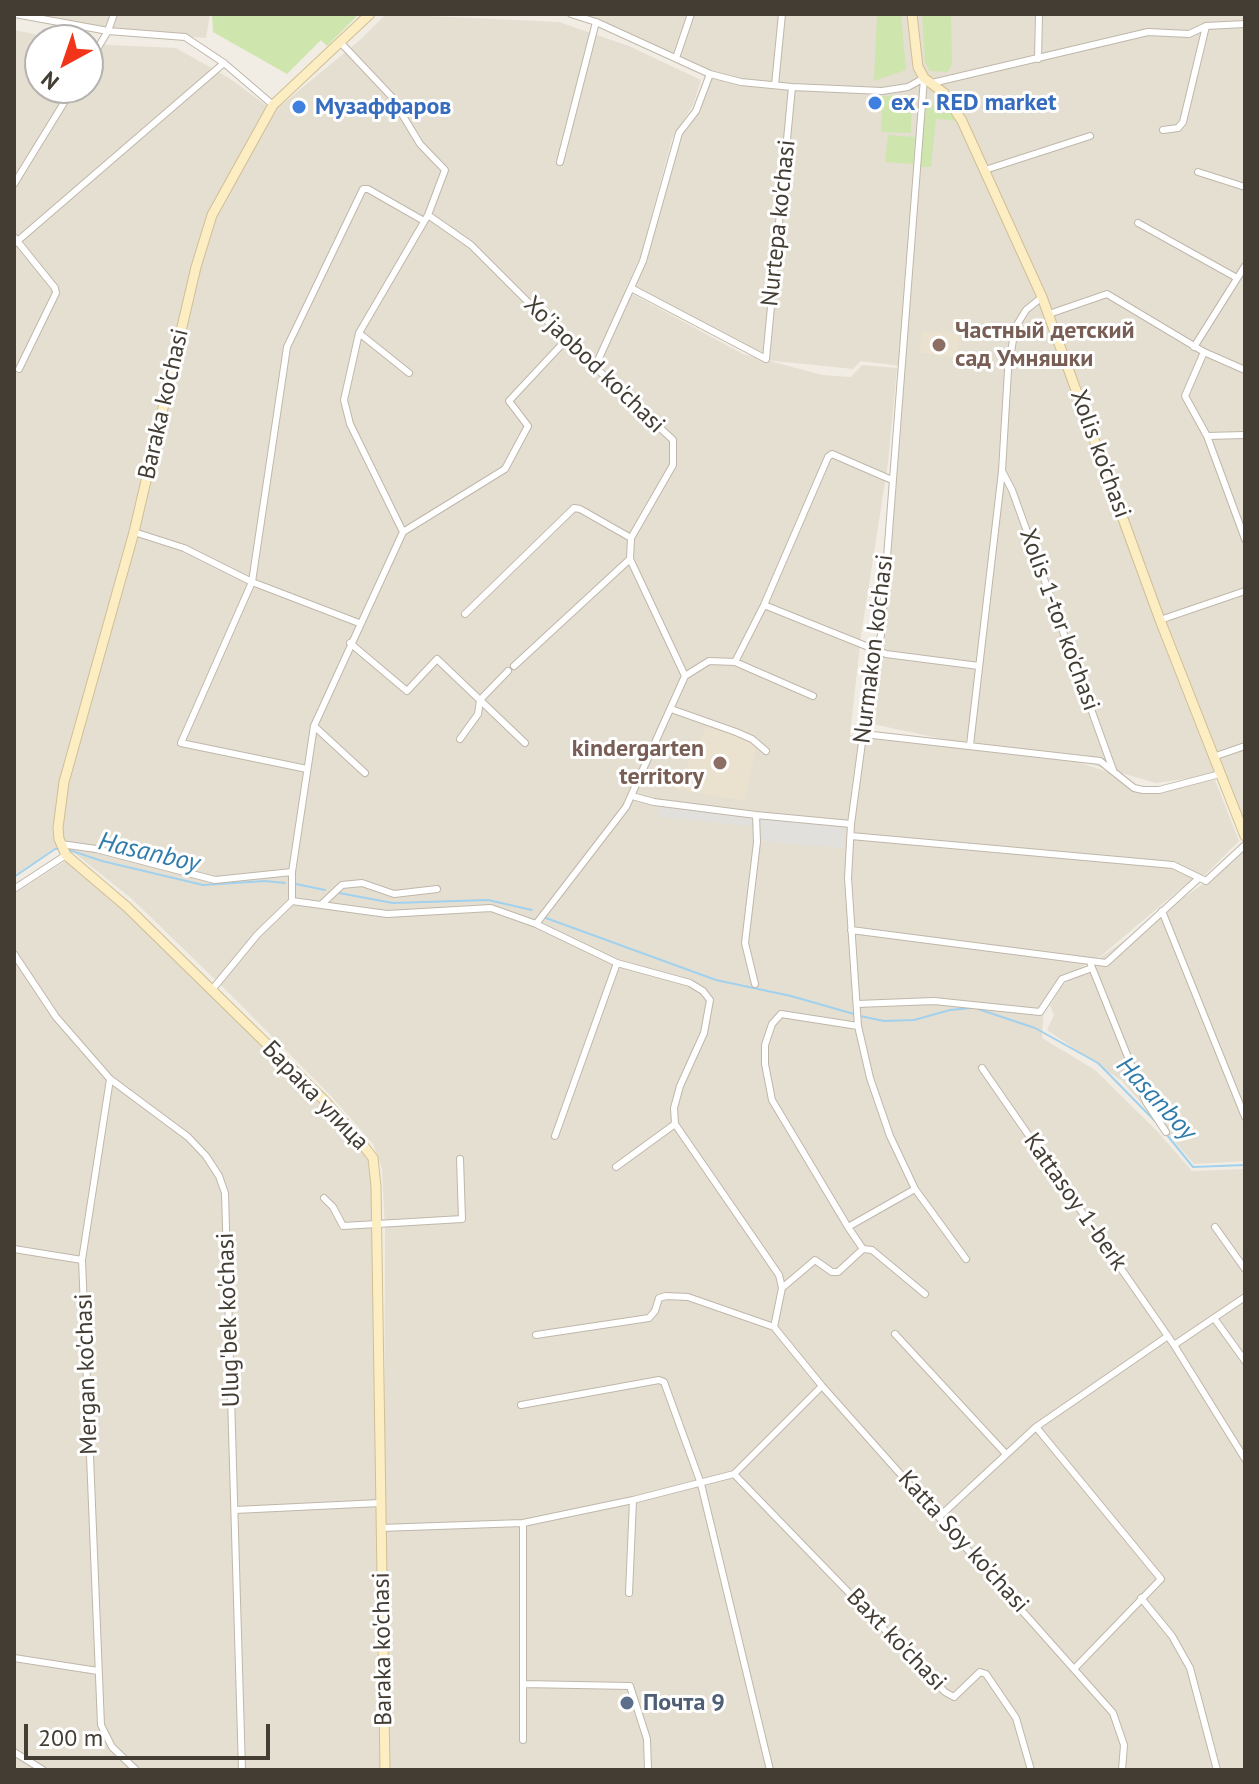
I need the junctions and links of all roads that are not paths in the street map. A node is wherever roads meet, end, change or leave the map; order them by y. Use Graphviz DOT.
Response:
graph roads {
  1 [pos="15,14"];
  2 [pos="114,14"];
  3 [pos="370,14"];
  4 [pos="571,14"];
  5 [pos="691,14"];
  6 [pos="782,14"];
  7 [pos="912,14"];
  8 [pos="1039,14"];
  9 [pos="596,22"];
  10 [pos="1245,24"];
  11 [pos="1206,26"];
  12 [pos="108,31"];
  13 [pos="104,38"];
  14 [pos="341,43"];
  15 [pos="676,58"];
  16 [pos="1038,59"];
  17 [pos="224,63"];
  18 [pos="710,74"];
  19 [pos="927,81"];
  20 [pos="775,85"];
  21 [pos="792,87"];
  22 [pos="63,104"];
  23 [pos="273,105"];
  24 [pos="1163,130"];
  25 [pos="1090,136"];
  26 [pos="560,162"];
  27 [pos="985,170"];
  28 [pos="1198,172"];
  29 [pos="14,184"];
  30 [pos="1245,187"];
  31 [pos="426,218"];
  32 [pos="1138,223"];
  33 [pos="15,240"];
  34 [pos="1245,266"];
  35 [pos="1237,278"];
  36 [pos="631,288"];
  37 [pos="1042,297"];
  38 [pos="1049,314"];
  39 [pos="359,333"];
  40 [pos="566,340"];
  41 [pos="1194,347"];
  42 [pos="1204,352"];
  43 [pos="595,367"];
  44 [pos="19,369"];
  45 [pos="1245,370"];
  46 [pos="409,373"];
  47 [pos="1245,435"];
  48 [pos="1207,436"];
  49 [pos="1002,471"];
  50 [pos="892,480"];
  51 [pos="134,532"];
  52 [pos="403,532"];
  53 [pos="631,538"];
  54 [pos="1245,539"];
  55 [pos="630,559"];
  56 [pos="252,582"];
  57 [pos="1245,591"];
  58 [pos="764,605"];
  59 [pos="465,614"];
  60 [pos="1160,620"];
  61 [pos="359,623"];
  62 [pos="350,643"];
  63 [pos="877,651"];
  64 [pos="735,662"];
  65 [pos="979,666"];
  66 [pos="685,676"];
  67 [pos="813,696"];
  68 [pos="480,700"];
  69 [pos="671,709"];
  70 [pos="314,726"];
  71 [pos="864,734"];
  72 [pos="460,739"];
  73 [pos="525,743"];
  74 [pos="970,745"];
  75 [pos="1245,746"];
  76 [pos="766,751"];
  77 [pos="1213,757"];
  78 [pos="307,769"];
  79 [pos="1113,770"];
  80 [pos="365,773"];
  81 [pos="1220,774"];
  82 [pos="632,796"];
  83 [pos="756,815"];
  84 [pos="851,824"];
  85 [pos="851,836"];
  86 [pos="1245,836"];
  87 [pos="1245,845"];
  88 [pos="64,851"];
  89 [pos="292,872"];
  90 [pos="1199,878"];
  91 [pos="14,889"];
  92 [pos="437,889"];
  93 [pos="292,901"];
  94 [pos="323,903"];
  95 [pos="1162,911"];
  96 [pos="536,924"];
  97 [pos="851,930"];
  98 [pos="14,954"];
  99 [pos="617,963"];
  100 [pos="1090,964"];
  101 [pos="755,984"];
  102 [pos="211,991"];
  103 [pos="857,1004"];
  104 [pos="858,1026"];
  105 [pos="982,1068"];
  106 [pos="110,1079"];
  107 [pos="1245,1117"];
  108 [pos="675,1124"];
  109 [pos="1166,1132"];
  110 [pos="555,1136"];
  111 [pos="460,1159"];
  112 [pos="616,1167"];
  113 [pos="915,1189"];
  114 [pos="324,1198"];
  115 [pos="376,1223"];
  116 [pos="848,1227"];
  117 [pos="1215,1227"];
  118 [pos="14,1249"];
  119 [pos="863,1249"];
  120 [pos="966,1259"];
  121 [pos="82,1260"];
  122 [pos="1245,1269"];
  123 [pos="782,1288"];
  124 [pos="925,1294"];
  125 [pos="1245,1297"];
  126 [pos="1214,1318"];
  127 [pos="774,1327"];
  128 [pos="895,1334"];
  129 [pos="536,1335"];
  130 [pos="1168,1336"];
  131 [pos="1174,1345"];
  132 [pos="1245,1361"];
  133 [pos="822,1386"];
  134 [pos="521,1405"];
  135 [pos="1036,1427"];
  136 [pos="1006,1454"];
  137 [pos="1245,1459"];
  138 [pos="734,1474"];
  139 [pos="701,1484"];
  140 [pos="633,1500"];
  141 [pos="380,1503"];
  142 [pos="235,1510"];
  143 [pos="940,1516"];
  144 [pos="523,1523"];
  145 [pos="380,1528"];
  146 [pos="629,1593"];
  147 [pos="1141,1598"];
  148 [pos="14,1658"];
  149 [pos="1074,1669"];
  150 [pos="98,1671"];
  151 [pos="523,1684"];
  152 [pos="523,1740"];
  153 [pos="14,1752"];
  154 [pos="43,1770"];
  155 [pos="136,1770"];
  156 [pos="242,1770"];
  157 [pos="385,1770"];
  158 [pos="648,1770"];
  159 [pos="770,1770"];
  160 [pos="1031,1770"];
  161 [pos="1122,1770"];
  162 [pos="1217,1770"];
  1 -- 12 [label="street"];
  2 -- 12 [label="street"];
  3 -- 14 [label="main road, Baraka ko'chasi"];
  4 -- 9 [label="street"];
  5 -- 15 [label="street"];
  6 -- 20 [label="street"];
  7 -- 19 [label="main road, Nurmakon ko'chasi"];
  8 -- 16 [label="street"];
  9 -- 15 [label="street"];
  9 -- 26 [label="street"];
  10 -- 11 [label="street"];
  11 -- 16 [label="street"];
  11 -- 24 [label="street"];
  12 -- 13 [label="street"];
  12 -- 17 [label="street"];
  14 -- 23 [label="main road, Baraka ko'chasi"];
  14 -- 31 [label="street"];
  15 -- 18 [label="street"];
  16 -- 19 [label="street"];
  17 -- 23 [label="street"];
  17 -- 33 [label="street"];
  18 -- 20 [label="street"];
  18 -- 36 [label="street"];
  19 -- 21 [label="street"];
  19 -- 27 [label="main road, Xolis ko'chasi"];
  19 -- 50 [label="street, Nurmakon ko'chasi"];
  20 -- 21 [label="street"];
  21 -- 36 [label="street, Nurtepa ko'chasi"];
  22 -- 29 [label="street"];
  23 -- 51 [label="main road, Baraka ko'chasi"];
  25 -- 27 [label="street"];
  27 -- 37 [label="main road, Xolis ko'chasi"];
  28 -- 30 [label="street"];
  31 -- 39 [label="street"];
  31 -- 40 [label="street, Xo'jaobod ko'chasi"];
  31 -- 56 [label="street, Xo'jaobod ko'chasi"];
  32 -- 35 [label="street"];
  33 -- 44 [label="street"];
  34 -- 35 [label="street"];
  35 -- 41 [label="street"];
  36 -- 43 [label="street"];
  37 -- 38 [label="main road, Xolis ko'chasi"];
  37 -- 49 [label="street, Xolis 1-tor ko'chasi"];
  38 -- 41 [label="street"];
  38 -- 60 [label="main road, Xolis ko'chasi"];
  39 -- 46 [label="street"];
  39 -- 52 [label="street"];
  40 -- 43 [label="street, Xo'jaobod ko'chasi"];
  40 -- 52 [label="street"];
  41 -- 42 [label="street"];
  42 -- 45 [label="street"];
  42 -- 48 [label="street"];
  43 -- 53 [label="street, Xo'jaobod ko'chasi"];
  47 -- 48 [label="street"];
  48 -- 54 [label="street"];
  49 -- 65 [label="street, Xolis 1-tor ko'chasi"];
  49 -- 79 [label="street, Xolis 1-tor ko'chasi"];
  50 -- 58 [label="street"];
  50 -- 63 [label="street, Nurmakon ko'chasi"];
  51 -- 56 [label="street"];
  51 -- 88 [label="main road, Baraka ko'chasi"];
  52 -- 61 [label="street"];
  53 -- 55 [label="street, Xo'jaobod ko'chasi"];
  53 -- 59 [label="street"];
  55 -- 66 [label="street, Xo'jaobod ko'chasi"];
  55 -- 68 [label="street"];
  56 -- 61 [label="street"];
  56 -- 78 [label="street"];
  57 -- 60 [label="street"];
  58 -- 63 [label="street"];
  58 -- 64 [label="street"];
  60 -- 77 [label="main road, Xolis ko'chasi"];
  61 -- 62 [label="street"];
  62 -- 68 [label="street"];
  62 -- 70 [label="street"];
  63 -- 65 [label="street"];
  63 -- 71 [label="street, Nurmakon ko'chasi"];
  64 -- 66 [label="street"];
  64 -- 67 [label="street"];
  65 -- 74 [label="street, Xolis 1-tor ko'chasi"];
  66 -- 69 [label="street"];
  68 -- 72 [label="street"];
  68 -- 73 [label="street"];
  69 -- 76 [label="street"];
  69 -- 82 [label="street"];
  70 -- 78 [label="street"];
  70 -- 80 [label="street"];
  71 -- 74 [label="street"];
  71 -- 84 [label="street, Nurmakon ko'chasi"];
  74 -- 79 [label="street"];
  75 -- 77 [label="street"];
  77 -- 81 [label="main road, Xolis ko'chasi"];
  78 -- 89 [label="street"];
  79 -- 81 [label="street"];
  81 -- 86 [label="main road, Xolis ko'chasi"];
  82 -- 83 [label="street"];
  82 -- 96 [label="street"];
  83 -- 84 [label="street"];
  83 -- 101 [label="street"];
  84 -- 85 [label="street, Nurmakon ko'chasi"];
  85 -- 90 [label="street"];
  85 -- 97 [label="street, Nurmakon ko'chasi"];
  87 -- 90 [label="street"];
  88 -- 89 [label="street"];
  88 -- 91 [label="street"];
  88 -- 102 [label="main road, Барака улица"];
  89 -- 93 [label="street"];
  90 -- 95 [label="street"];
  92 -- 94 [label="street"];
  93 -- 94 [label="street"];
  93 -- 102 [label="street"];
  94 -- 96 [label="street"];
  95 -- 100 [label="street"];
  95 -- 107 [label="street"];
  96 -- 99 [label="street"];
  97 -- 100 [label="street"];
  97 -- 103 [label="street, Nurmakon ko'chasi"];
  98 -- 106 [label="street, Ulug'bek ko'chasi"];
  99 -- 108 [label="street"];
  99 -- 110 [label="street"];
  100 -- 103 [label="street"];
  100 -- 109 [label="street"];
  102 -- 115 [label="main road, Барака улица"];
  103 -- 104 [label="street, Nurmakon ko'chasi"];
  104 -- 113 [label="street, Nurmakon ko'chasi"];
  104 -- 116 [label="street"];
  105 -- 130 [label="street, Kattasoy 1-berk"];
  106 -- 121 [label="street, Mergan ko'chasi"];
  106 -- 142 [label="street, Ulug'bek ko'chasi"];
  108 -- 112 [label="street"];
  108 -- 123 [label="street"];
  111 -- 115 [label="street"];
  113 -- 116 [label="street"];
  113 -- 120 [label="street, Nurmakon ko'chasi"];
  114 -- 115 [label="street"];
  115 -- 141 [label="main road, Барака улица"];
  116 -- 119 [label="street"];
  117 -- 122 [label="street"];
  118 -- 121 [label="street"];
  119 -- 123 [label="street"];
  119 -- 124 [label="street"];
  121 -- 150 [label="street, Mergan ko'chasi"];
  123 -- 127 [label="street"];
  125 -- 126 [label="street"];
  126 -- 131 [label="street"];
  126 -- 132 [label="street"];
  127 -- 129 [label="street"];
  127 -- 133 [label="street, Katta Soy ko'chasi"];
  128 -- 136 [label="street"];
  130 -- 131 [label="street, Kattasoy 1-berk"];
  130 -- 135 [label="street"];
  131 -- 137 [label="street, Kattasoy 1-berk"];
  133 -- 138 [label="street"];
  133 -- 143 [label="street, Katta Soy ko'chasi"];
  134 -- 139 [label="street"];
  135 -- 136 [label="street"];
  135 -- 147 [label="street"];
  136 -- 143 [label="street"];
  138 -- 139 [label="street"];
  138 -- 160 [label="street, Baxt ko'chasi"];
  139 -- 140 [label="street"];
  139 -- 159 [label="street"];
  140 -- 144 [label="street"];
  140 -- 146 [label="street"];
  141 -- 142 [label="street"];
  141 -- 145 [label="main road, Барака улица"];
  142 -- 156 [label="street, Ulug'bek ko'chasi"];
  143 -- 149 [label="street, Katta Soy ko'chasi"];
  144 -- 145 [label="street"];
  144 -- 151 [label="street"];
  145 -- 157 [label="main road, Baraka ko'chasi"];
  147 -- 149 [label="street"];
  147 -- 162 [label="street"];
  148 -- 150 [label="street"];
  149 -- 161 [label="street, Katta Soy ko'chasi"];
  150 -- 155 [label="street, Mergan ko'chasi"];
  151 -- 152 [label="street"];
  151 -- 158 [label="street"];
  153 -- 154 [label="street"];
}
